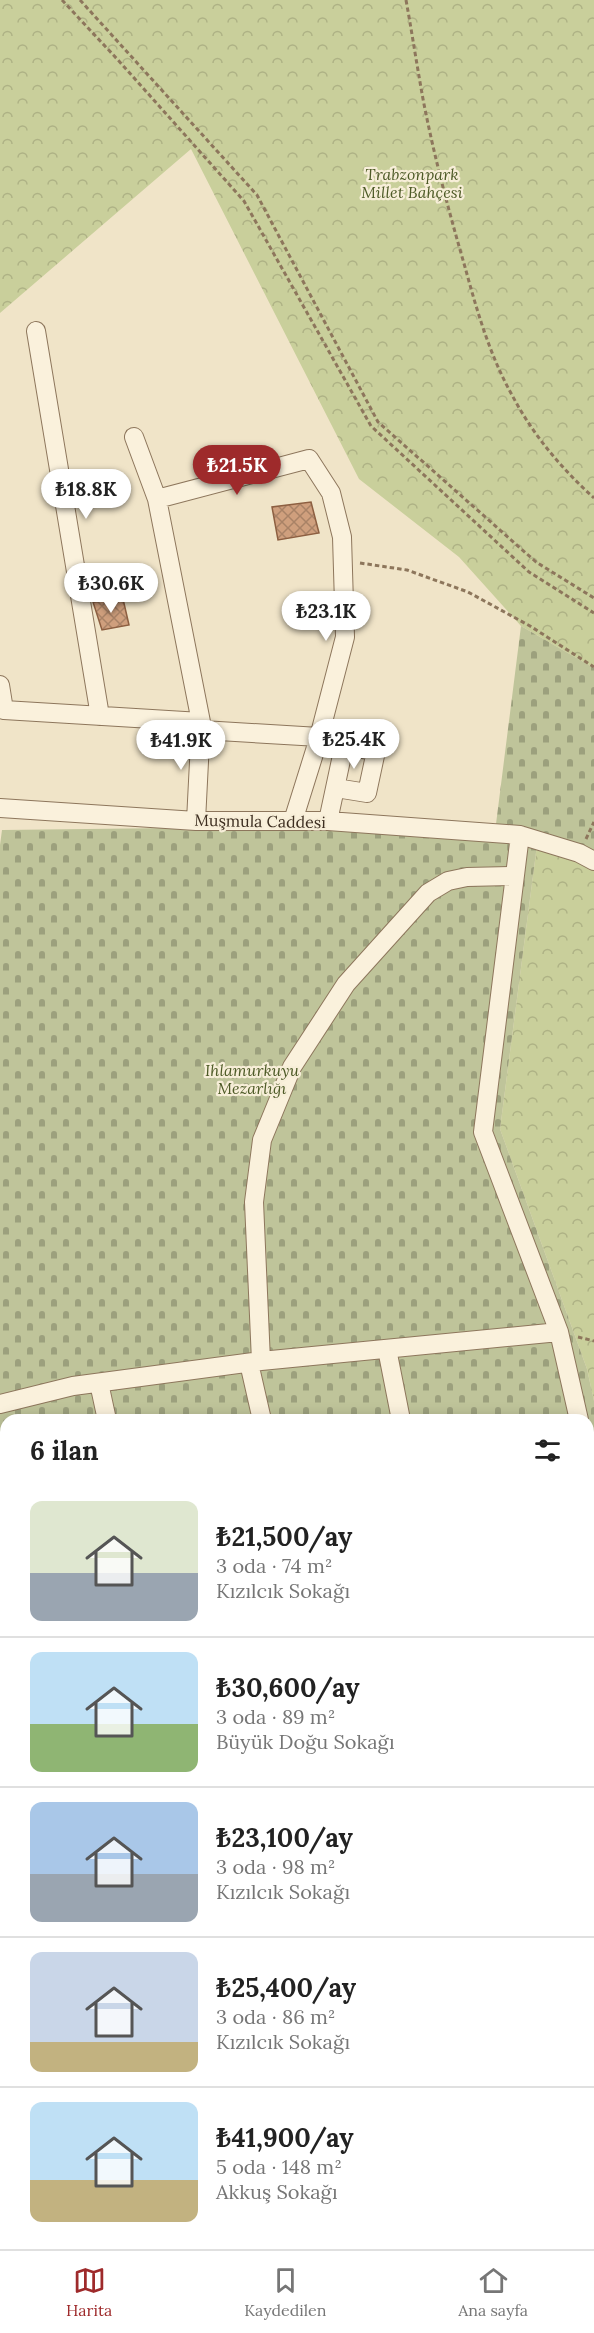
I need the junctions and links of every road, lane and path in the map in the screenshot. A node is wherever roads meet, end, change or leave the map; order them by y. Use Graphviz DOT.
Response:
graph roads {
  1 [pos="62,0"];
  2 [pos="80,0"];
  3 [pos="406,0"];
  4 [pos="36,331"];
  5 [pos="134,437"];
  6 [pos="594,498"];
  7 [pos="157,499"];
  8 [pos="343,560"];
  9 [pos="594,598"];
  10 [pos="594,613"];
  11 [pos="594,667"];
  12 [pos="0,685"];
  13 [pos="2,710"];
  14 [pos="100,716"];
  15 [pos="201,726"];
  16 [pos="319,739"];
  17 [pos="344,746"];
  18 [pos="336,788"];
  19 [pos="0,808"];
  20 [pos="196,821"];
  21 [pos="293,821"];
  22 [pos="328,821"];
  23 [pos="520,835"];
  24 [pos="594,861"];
  25 [pos="515,876"];
  26 [pos="560,1332"];
  27 [pos="387,1349"];
  28 [pos="255,1362"];
  29 [pos="99,1383"];
  30 [pos="0,1404"];
  31 [pos="106,1414"];
  32 [pos="261,1414"];
  33 [pos="400,1414"];
  34 [pos="578,1414"];
  1 -- 10 [label="path"];
  2 -- 9 [label="path"];
  3 -- 6 [label="path"];
  4 -- 14 [label="street"];
  5 -- 7 [label="street"];
  7 -- 8 [label="street"];
  7 -- 15 [label="street"];
  8 -- 11 [label="path"];
  8 -- 16 [label="street"];
  12 -- 13 [label="street"];
  13 -- 14 [label="street"];
  14 -- 15 [label="street"];
  15 -- 16 [label="street"];
  15 -- 20 [label="street"];
  16 -- 17 [label="street"];
  16 -- 21 [label="street"];
  17 -- 18 [label="street"];
  17 -- 18 [label="street"];
  18 -- 22 [label="street"];
  19 -- 20 [label="street, Muşmula Caddesi"];
  20 -- 21 [label="street, Muşmula Caddesi"];
  21 -- 22 [label="street, Muşmula Caddesi"];
  22 -- 23 [label="street, Muşmula Caddesi"];
  23 -- 24 [label="street, Muşmula Caddesi"];
  23 -- 25 [label="street"];
  25 -- 26 [label="street"];
  25 -- 28 [label="street"];
  26 -- 27 [label="street"];
  26 -- 34 [label="street"];
  27 -- 28 [label="street"];
  27 -- 33 [label="street"];
  28 -- 29 [label="street"];
  28 -- 32 [label="street"];
  29 -- 30 [label="street"];
  29 -- 31 [label="street"];
}
